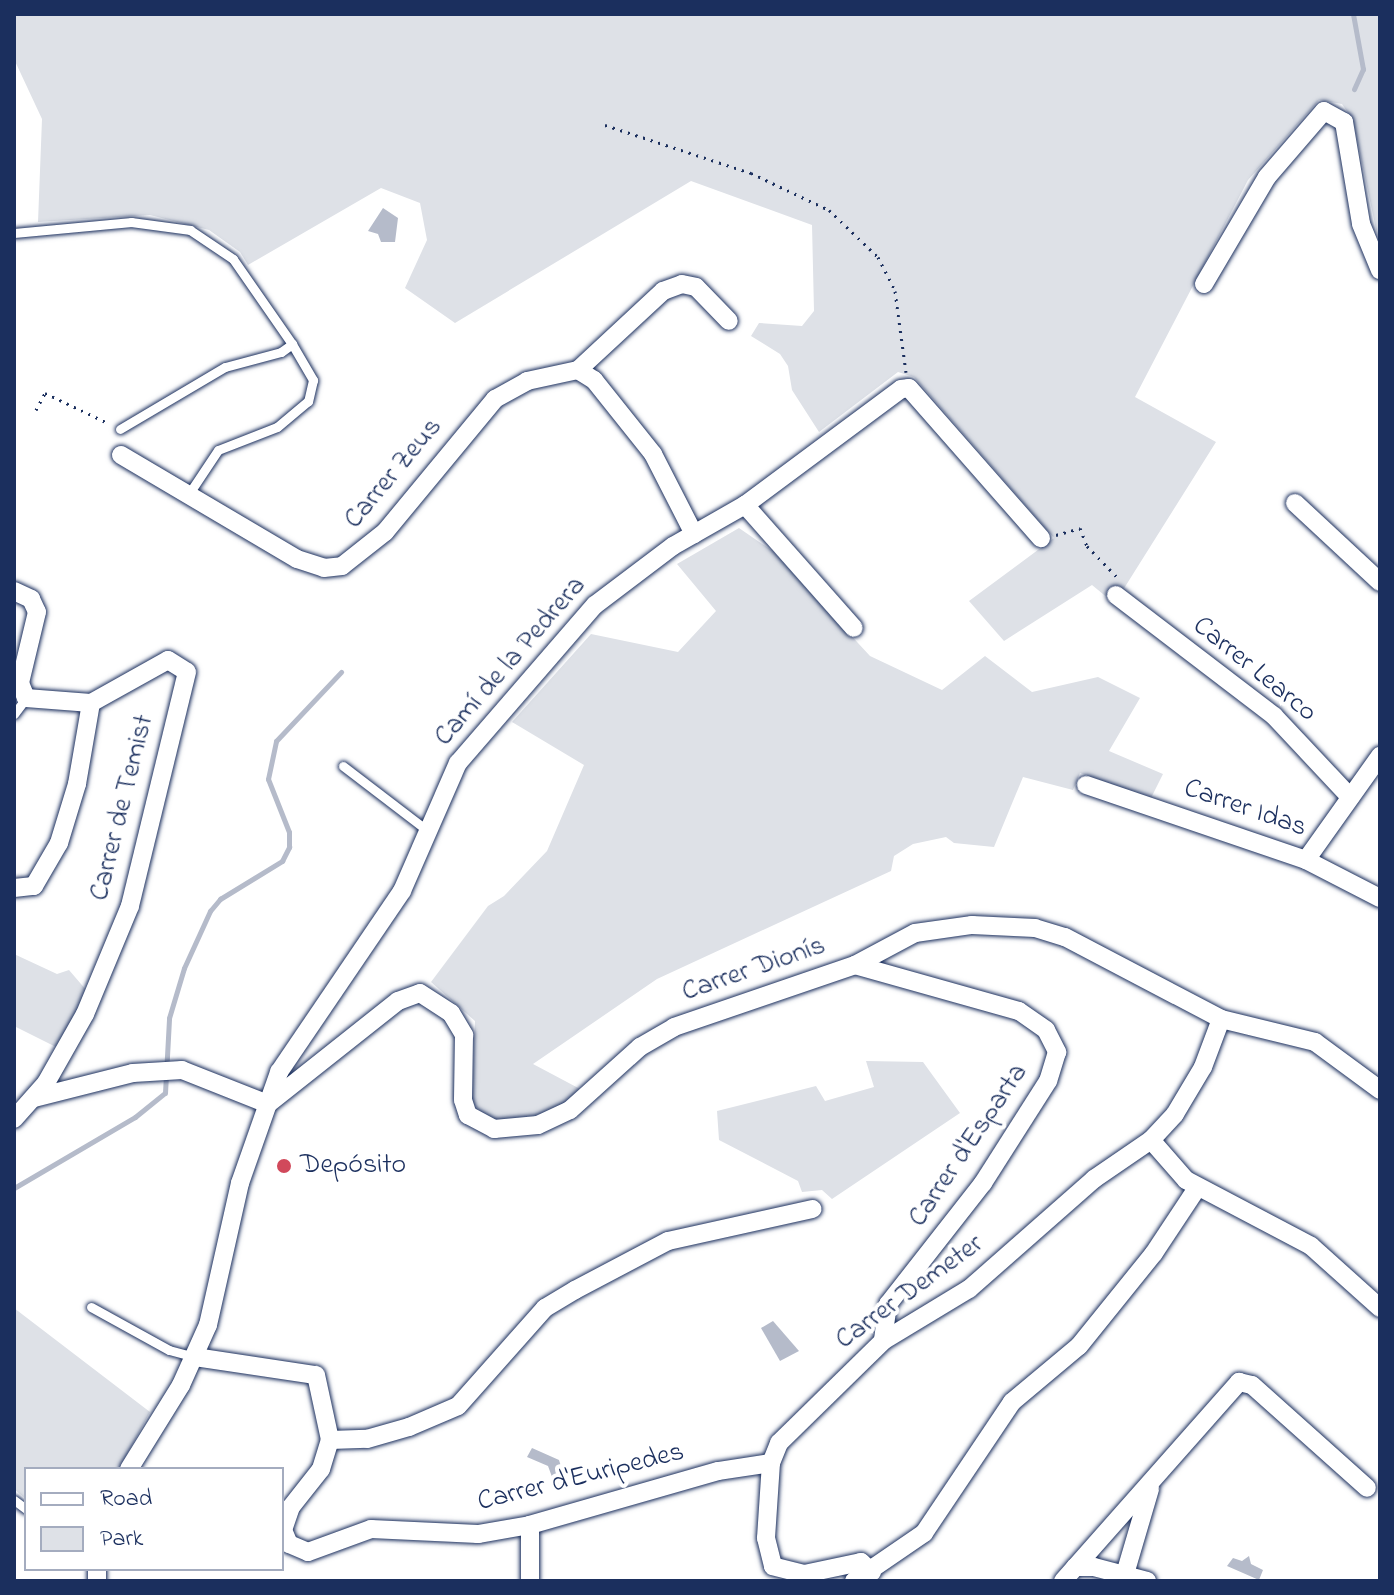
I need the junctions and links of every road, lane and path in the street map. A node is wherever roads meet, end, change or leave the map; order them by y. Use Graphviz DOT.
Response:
graph roads {
  1 [pos="605,125"];
  2 [pos="14,233"];
  3 [pos="1380,270"];
  4 [pos="1204,284"];
  5 [pos="729,321"];
  6 [pos="292,344"];
  7 [pos="578,370"];
  8 [pos="909,388"];
  9 [pos="36,410"];
  10 [pos="120,429"];
  11 [pos="121,455"];
  12 [pos="188,495"];
  13 [pos="1295,503"];
  14 [pos="745,505"];
  15 [pos="694,534"];
  16 [pos="1041,538"];
  17 [pos="1380,582"];
  18 [pos="14,591"];
  19 [pos="1116,595"];
  20 [pos="854,628"];
  21 [pos="26,698"];
  22 [pos="91,703"];
  23 [pos="14,714"];
  24 [pos="1380,756"];
  25 [pos="343,766"];
  26 [pos="1086,785"];
  27 [pos="1350,797"];
  28 [pos="428,831"];
  29 [pos="1306,860"];
  30 [pos="14,888"];
  31 [pos="1380,898"];
  32 [pos="855,965"];
  33 [pos="1221,1019"];
  34 [pos="1380,1090"];
  35 [pos="34,1098"];
  36 [pos="268,1104"];
  37 [pos="14,1119"];
  38 [pos="1151,1140"];
  39 [pos="1197,1188"];
  40 [pos="812,1209"];
  41 [pos="91,1307"];
  42 [pos="1380,1308"];
  43 [pos="883,1341"];
  44 [pos="195,1357"];
  45 [pos="330,1440"];
  46 [pos="771,1463"];
  47 [pos="130,1467"];
  48 [pos="1152,1483"];
  49 [pos="1367,1488"];
  50 [pos="530,1525"];
  51 [pos="872,1572"];
  52 [pos="1069,1574"];
  53 [pos="1125,1574"];
  54 [pos="530,1581"];
  55 [pos="854,1581"];
  56 [pos="1147,1581"];
  1 -- 8 [label="path"];
  2 -- 6 [label="lane"];
  3 -- 4 [label="street"];
  5 -- 7 [label="street"];
  6 -- 10 [label="lane"];
  6 -- 12 [label="lane"];
  7 -- 12 [label="street, Carrer Zeus"];
  7 -- 15 [label="street"];
  8 -- 14 [label="street, Camí de la Pedrera"];
  8 -- 16 [label="street"];
  9 -- 10 [label="path"];
  11 -- 12 [label="street, Carrer Zeus"];
  13 -- 17 [label="street"];
  14 -- 15 [label="street, Camí de la Pedrera"];
  14 -- 20 [label="street"];
  15 -- 28 [label="street, Camí de la Pedrera"];
  16 -- 19 [label="path"];
  18 -- 21 [label="street"];
  19 -- 27 [label="street, Carrer Learco"];
  21 -- 22 [label="street, Carrer de Temist"];
  21 -- 23 [label="lane"];
  22 -- 30 [label="street, Carrer de Temist"];
  22 -- 35 [label="street, Carrer de Temist"];
  24 -- 27 [label="street"];
  25 -- 28 [label="lane"];
  26 -- 29 [label="street, Carrer Idas"];
  27 -- 29 [label="street"];
  28 -- 36 [label="street, Camí de la Pedrera"];
  29 -- 31 [label="street, Carrer Idas"];
  32 -- 33 [label="street, Carrer Dionís"];
  32 -- 36 [label="street, Carrer Dionís"];
  32 -- 43 [label="street, Carrer d'Esparta"];
  33 -- 34 [label="street, Carrer Dionís"];
  33 -- 38 [label="street, Carrer Demeter"];
  35 -- 36 [label="street"];
  35 -- 37 [label="street"];
  36 -- 44 [label="street, Camí de la Pedrera"];
  38 -- 39 [label="street"];
  38 -- 43 [label="street, Carrer Demeter"];
  39 -- 42 [label="street"];
  39 -- 51 [label="street"];
  40 -- 45 [label="street"];
  41 -- 44 [label="lane"];
  43 -- 46 [label="street, Carrer Demeter"];
  44 -- 45 [label="street"];
  44 -- 47 [label="street, Camí de la Pedrera"];
  45 -- 50 [label="street, Carrer d'Euripedes"];
  46 -- 50 [label="street, Carrer d'Euripedes"];
  46 -- 51 [label="street, Carrer Demeter"];
  48 -- 49 [label="street"];
  48 -- 52 [label="street"];
  48 -- 53 [label="street"];
  50 -- 54 [label="street"];
  51 -- 55 [label="street"];
  52 -- 53 [label="street"];
  53 -- 56 [label="street"];
}
